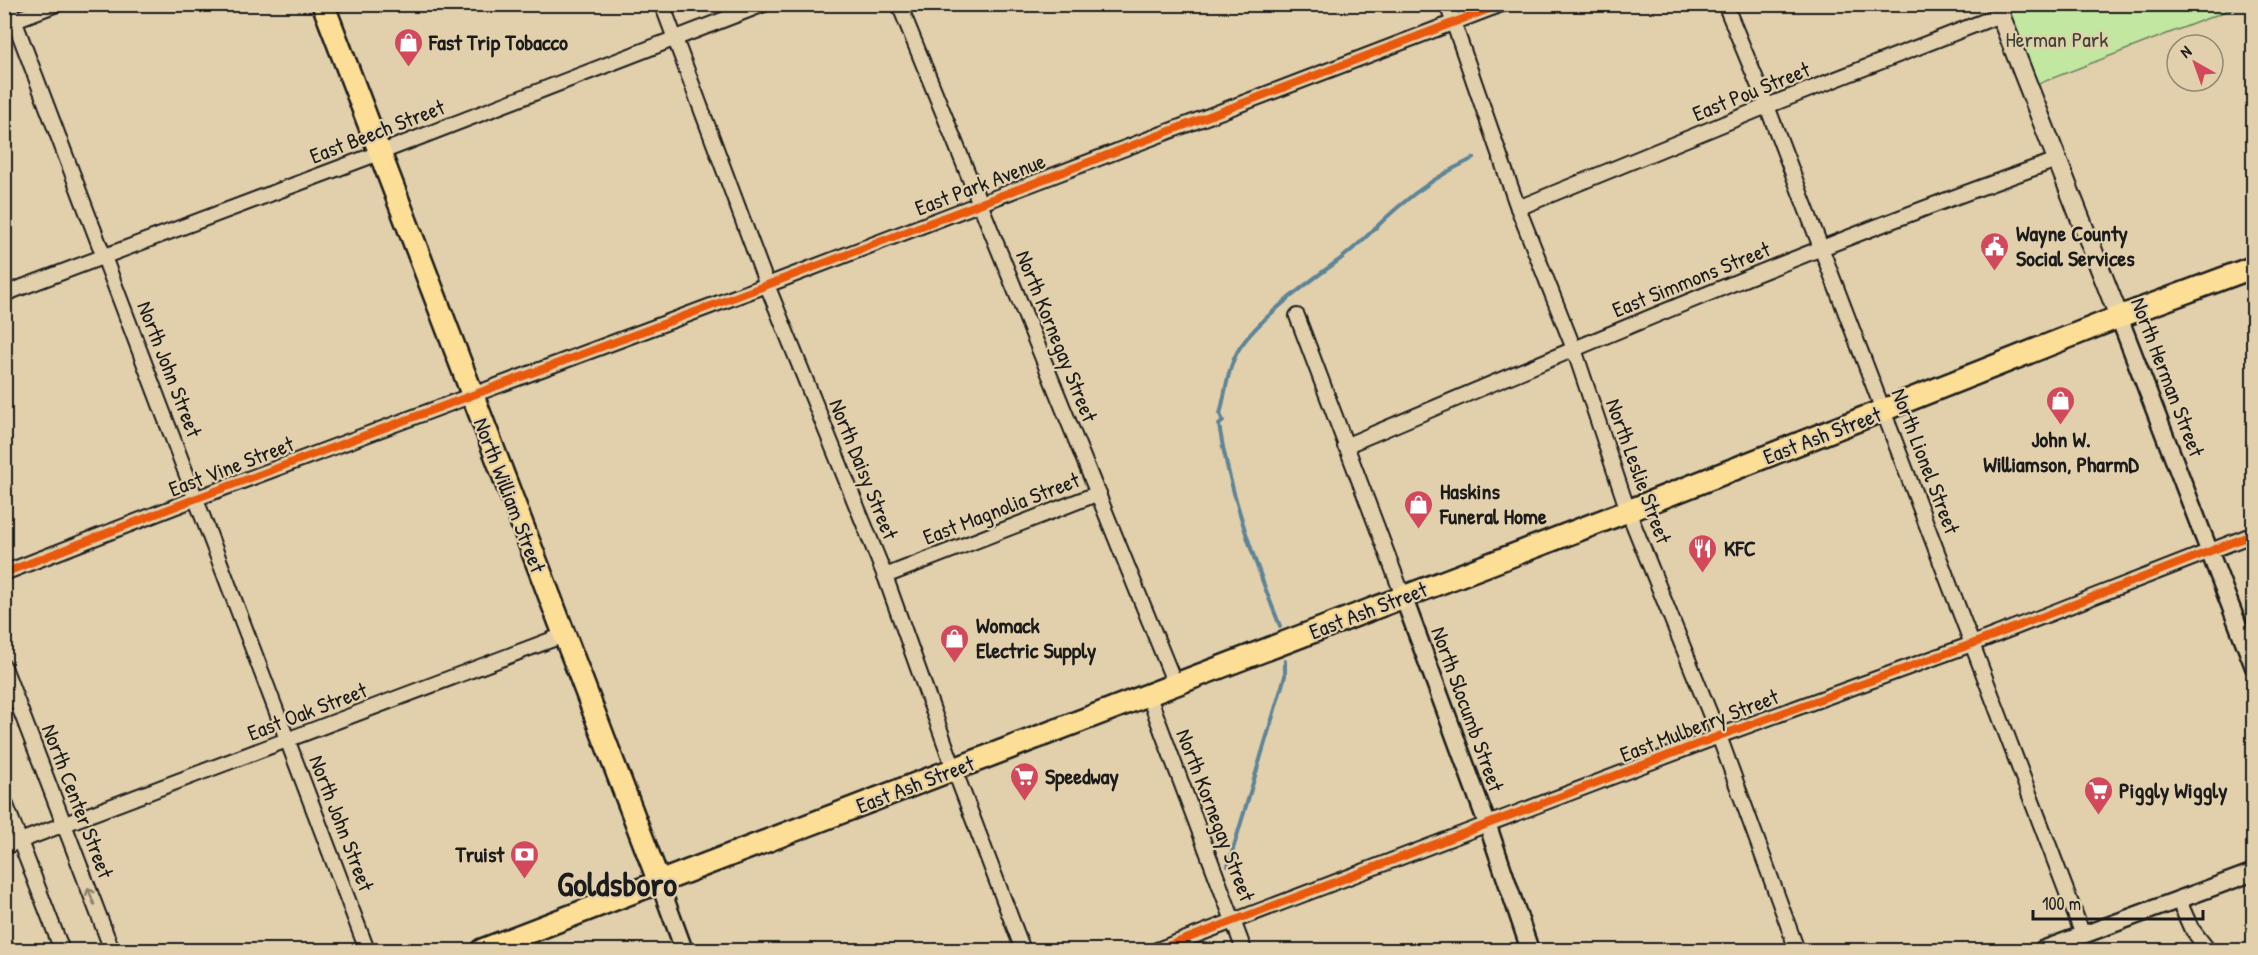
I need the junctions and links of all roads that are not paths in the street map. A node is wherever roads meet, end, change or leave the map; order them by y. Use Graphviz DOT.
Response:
graph roads {
  1 [pos="8,4"];
  2 [pos="57,4"];
  3 [pos="323,4"];
  4 [pos="662,4"];
  5 [pos="764,4"];
  6 [pos="899,4"];
  7 [pos="1447,4"];
  8 [pos="1502,4"];
  9 [pos="1725,4"];
  10 [pos="1998,10"];
  11 [pos="9,22"];
  12 [pos="1454,23"];
  13 [pos="676,38"];
  14 [pos="1767,106"];
  15 [pos="379,153"];
  16 [pos="2057,160"];
  17 [pos="980,203"];
  18 [pos="1518,208"];
  19 [pos="1822,249"];
  20 [pos="104,257"];
  21 [pos="2253,267"];
  22 [pos="767,285"];
  23 [pos="4,294"];
  24 [pos="1297,316"];
  25 [pos="2120,317"];
  26 [pos="1574,349"];
  27 [pos="471,396"];
  28 [pos="1884,411"];
  29 [pos="1345,446"];
  30 [pos="1099,493"];
  31 [pos="197,498"];
  32 [pos="1628,511"];
  33 [pos="2253,534"];
  34 [pos="2210,552"];
  35 [pos="4,573"];
  36 [pos="885,576"];
  37 [pos="1403,597"];
  38 [pos="564,635"];
  39 [pos="1972,644"];
  40 [pos="4,667"];
  41 [pos="2253,667"];
  42 [pos="1174,684"];
  43 [pos="1148,694"];
  44 [pos="1719,736"];
  45 [pos="288,740"];
  46 [pos="954,769"];
  47 [pos="4,801"];
  48 [pos="65,825"];
  49 [pos="1488,826"];
  50 [pos="22,841"];
  51 [pos="4,847"];
  52 [pos="2253,872"];
  53 [pos="659,882"];
  54 [pos="2179,901"];
  55 [pos="1233,921"];
  56 [pos="2083,935"];
  57 [pos="62,951"];
  58 [pos="112,951"];
  59 [pos="367,951"];
  60 [pos="482,951"];
  61 [pos="684,951"];
  62 [pos="1023,951"];
  63 [pos="1157,951"];
  64 [pos="1244,951"];
  65 [pos="1530,951"];
  66 [pos="1797,951"];
  67 [pos="2042,951"];
  68 [pos="2208,951"];
  1 -- 11 [label="street, North John Street"];
  2 -- 11 [label="street"];
  3 -- 15 [label="main road, North William Street"];
  4 -- 13 [label="street, North Daisy Street"];
  5 -- 13 [label="street, East Beech Street"];
  6 -- 17 [label="street, North Kornegay Street"];
  7 -- 12 [label="street, North Leslie Street"];
  8 -- 12 [label="street, East Park Avenue"];
  9 -- 14 [label="street, North Lionel Street"];
  10 -- 14 [label="street, East Pou Street"];
  10 -- 16 [label="main road, North Herman Street"];
  11 -- 20 [label="street, North John Street"];
  12 -- 17 [label="street, East Park Avenue"];
  12 -- 18 [label="street, North Leslie Street"];
  13 -- 15 [label="street, East Beech Street"];
  13 -- 22 [label="street, North Daisy Street"];
  14 -- 18 [label="street, East Pou Street"];
  14 -- 19 [label="street, North Lionel Street"];
  15 -- 20 [label="street, East Beech Street"];
  15 -- 27 [label="main road, North William Street"];
  16 -- 19 [label="street, East Simmons Street"];
  16 -- 25 [label="main road, North Herman Street"];
  17 -- 22 [label="street, East Park Avenue"];
  17 -- 30 [label="street, North Kornegay Street"];
  18 -- 26 [label="street, North Leslie Street"];
  19 -- 26 [label="street, East Simmons Street"];
  19 -- 28 [label="street, North Lionel Street"];
  20 -- 23 [label="street, East Beech Street"];
  20 -- 31 [label="street, North John Street"];
  21 -- 25 [label="main road, East Ash Street"];
  22 -- 27 [label="street, East Park Avenue"];
  22 -- 36 [label="street, North Daisy Street"];
  24 -- 29 [label="street, North Slocumb Street"];
  25 -- 28 [label="main road, East Ash Street"];
  25 -- 34 [label="street, North Herman Street"];
  26 -- 29 [label="street, East Simmons Street"];
  26 -- 32 [label="street, North Leslie Street"];
  27 -- 31 [label="street, East Vine Street"];
  27 -- 38 [label="main road, North William Street"];
  28 -- 32 [label="main road, East Ash Street"];
  28 -- 39 [label="street, North Lionel Street"];
  29 -- 37 [label="street, North Slocumb Street"];
  30 -- 36 [label="street, East Magnolia Street"];
  30 -- 42 [label="street, North Kornegay Street"];
  31 -- 35 [label="street, East Vine Street"];
  31 -- 45 [label="street, North John Street"];
  32 -- 37 [label="main road, East Ash Street"];
  32 -- 44 [label="street, North Leslie Street"];
  33 -- 34 [label="street, East Mulberry Street"];
  34 -- 39 [label="street, East Mulberry Street"];
  34 -- 41 [label="street, North Herman Street"];
  36 -- 46 [label="street, North Daisy Street"];
  37 -- 42 [label="main road, East Ash Street"];
  37 -- 49 [label="street, North Slocumb Street"];
  38 -- 45 [label="street, East Oak Street"];
  38 -- 53 [label="main road, North William Street"];
  39 -- 44 [label="street, East Mulberry Street"];
  39 -- 56 [label="street, North Lionel Street"];
  40 -- 48 [label="street, North Center Street"];
  42 -- 43 [label="main road, East Ash Street"];
  43 -- 46 [label="main road, East Ash Street"];
  43 -- 55 [label="street, North Kornegay Street"];
  44 -- 49 [label="street, East Mulberry Street"];
  44 -- 66 [label="street, North Leslie Street"];
  45 -- 48 [label="street, East Oak Street"];
  45 -- 59 [label="street, North John Street"];
  46 -- 53 [label="main road, East Ash Street"];
  46 -- 62 [label="street, North Daisy Street"];
  47 -- 50 [label="street"];
  48 -- 50 [label="street, East Oak Street"];
  58 -- 48 [label="street, North Center Street, one-way"];
  49 -- 55 [label="street, East Mulberry Street"];
  49 -- 65 [label="street, North Slocumb Street"];
  50 -- 51 [label="street, East Oak Street"];
  50 -- 57 [label="street"];
  52 -- 54 [label="street"];
  53 -- 60 [label="main road, East Ash Street"];
  53 -- 61 [label="street, North William Street"];
  54 -- 56 [label="street"];
  54 -- 68 [label="street"];
  55 -- 63 [label="street, East Mulberry Street"];
  55 -- 64 [label="street, North Kornegay Street"];
  56 -- 67 [label="street"];
}
